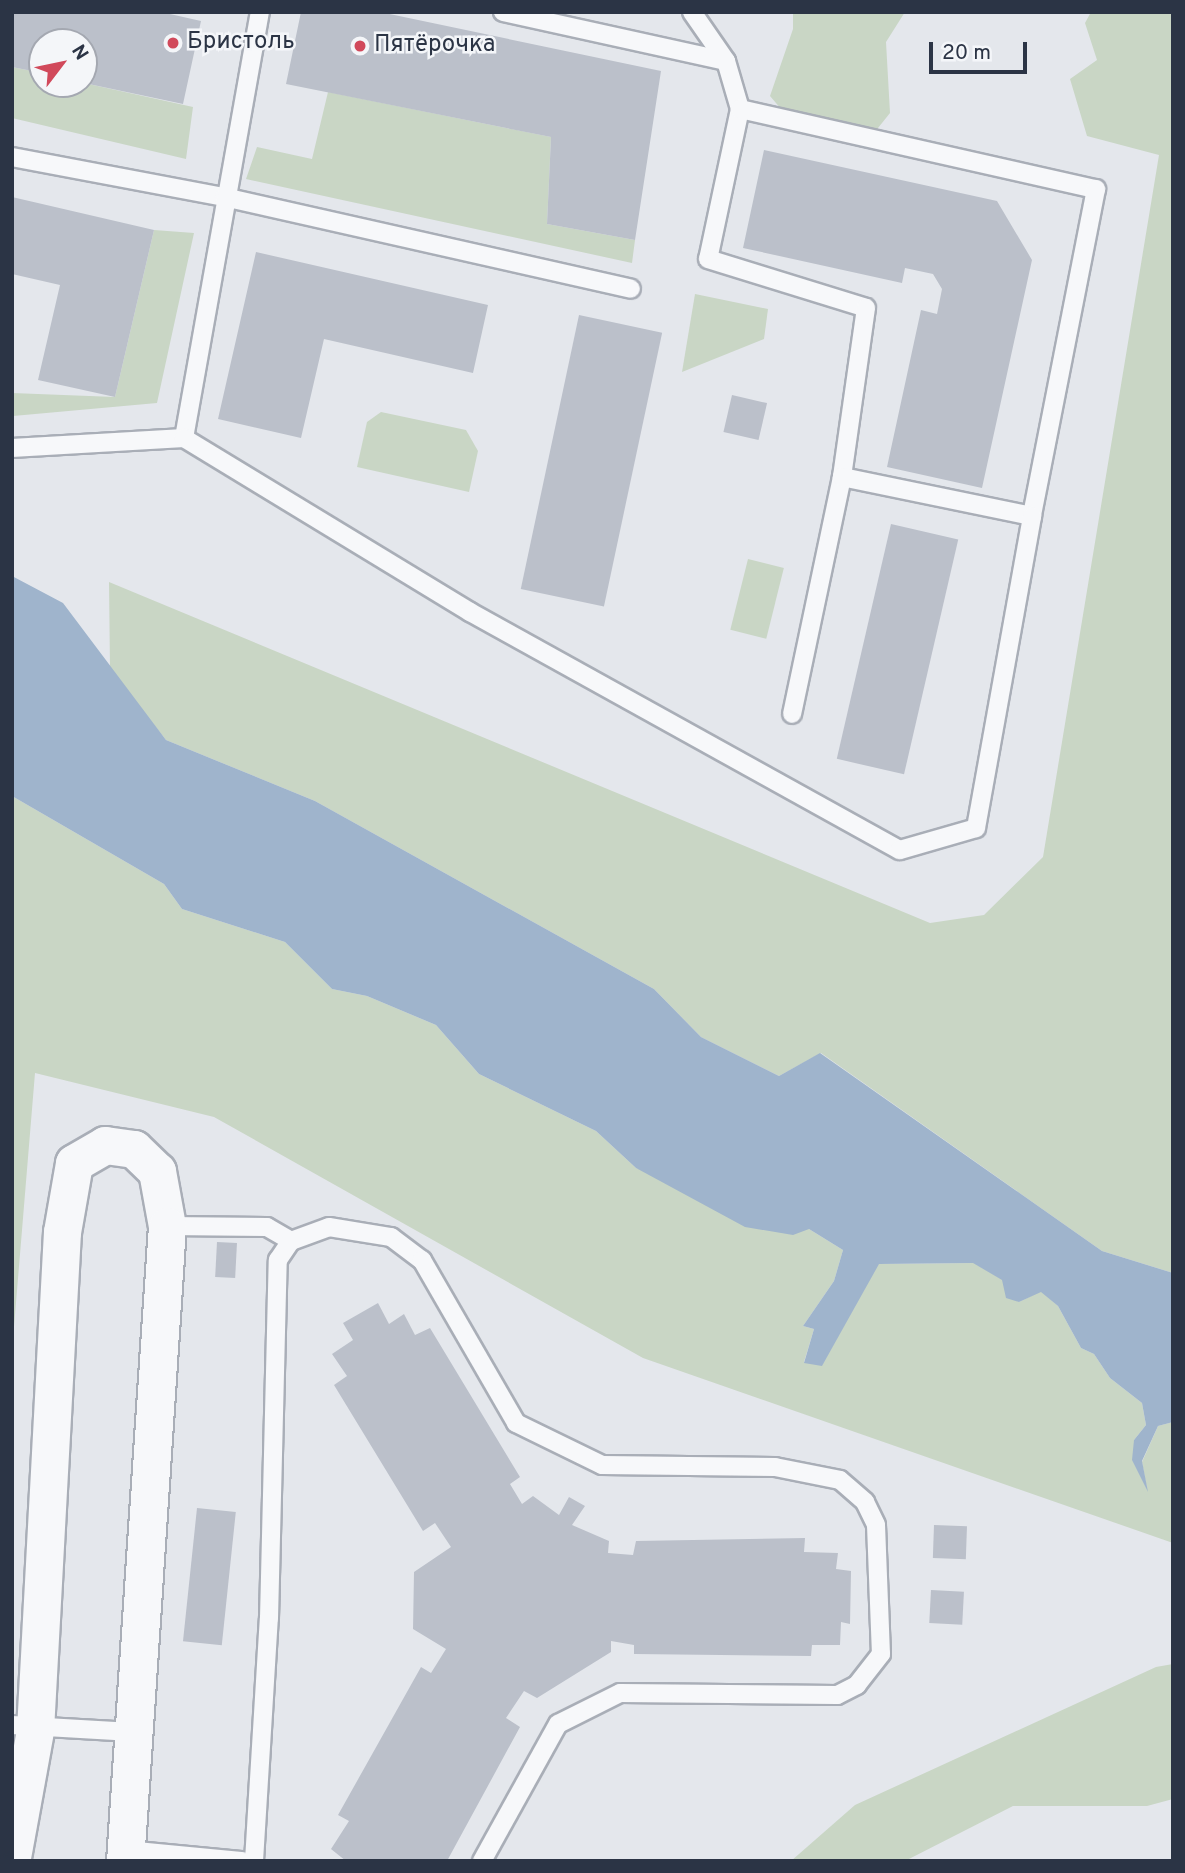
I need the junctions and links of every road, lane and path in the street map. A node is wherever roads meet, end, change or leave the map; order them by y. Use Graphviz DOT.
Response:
graph roads {
  1 [pos="260,12"];
  2 [pos="503,12"];
  3 [pos="692,12"];
  4 [pos="726,61"];
  5 [pos="740,109"];
  6 [pos="12,157"];
  7 [pos="224,197"];
  8 [pos="631,289"];
  9 [pos="184,438"];
  10 [pos="12,448"];
  11 [pos="842,477"];
  12 [pos="1032,516"];
  13 [pos="792,714"];
  14 [pos="167,1226"];
  15 [pos="291,1241"];
  16 [pos="24,1727"];
  17 [pos="132,1732"];
  18 [pos="126,1855"];
  19 [pos="12,1857"];
  20 [pos="242,1861"];
  21 [pos="254,1861"];
  22 [pos="482,1861"];
  1 -- 7 [label="lane"];
  2 -- 4 [label="lane"];
  3 -- 4 [label="lane"];
  4 -- 5 [label="lane"];
  5 -- 11 [label="lane"];
  5 -- 12 [label="lane"];
  6 -- 7 [label="lane"];
  7 -- 8 [label="lane"];
  7 -- 9 [label="lane"];
  9 -- 10 [label="lane"];
  9 -- 12 [label="lane"];
  11 -- 12 [label="lane"];
  11 -- 13 [label="lane"];
  14 -- 15 [label="lane"];
  14 -- 16 [label="street"];
  14 -- 17 [label="street"];
  15 -- 21 [label="lane"];
  15 -- 22 [label="lane"];
  16 -- 17 [label="lane"];
  16 -- 19 [label="street"];
  17 -- 18 [label="street"];
  18 -- 20 [label="lane"];
}
